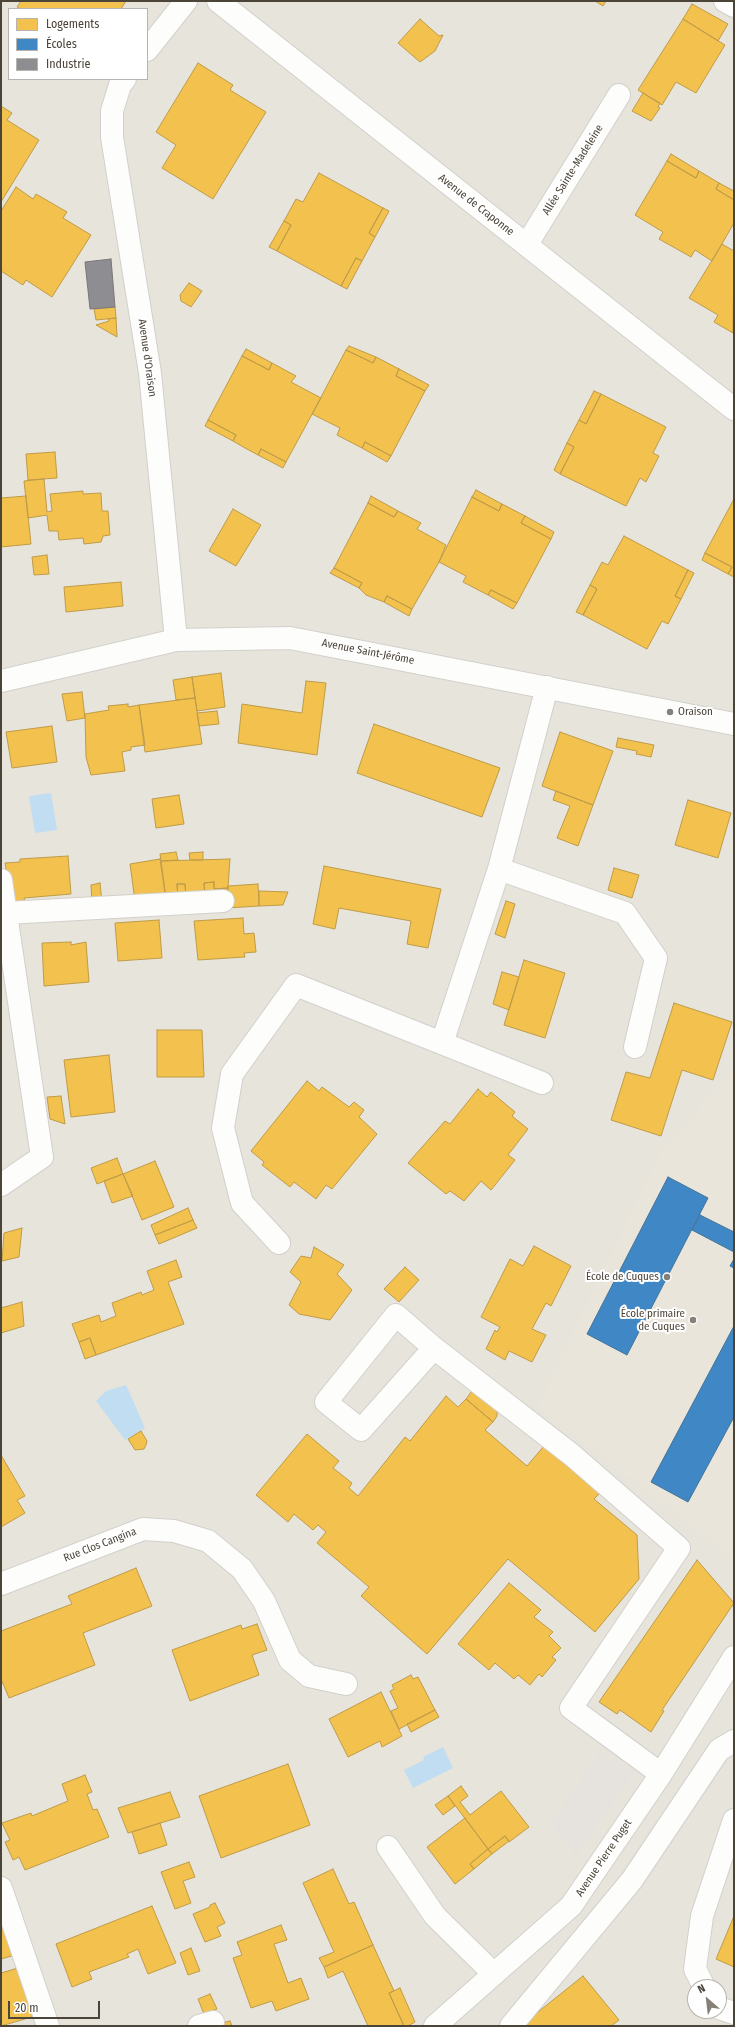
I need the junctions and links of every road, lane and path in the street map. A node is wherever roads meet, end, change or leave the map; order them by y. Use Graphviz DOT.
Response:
graph roads {
  1 [pos="186,1"];
  2 [pos="218,1"];
  3 [pos="725,1"];
  4 [pos="734,6"];
  5 [pos="148,49"];
  6 [pos="123,80"];
  7 [pos="619,95"];
  8 [pos="527,244"];
  9 [pos="734,409"];
  10 [pos="176,640"];
  11 [pos="1,681"];
  12 [pos="547,688"];
  13 [pos="734,724"];
  14 [pos="499,869"];
  15 [pos="1,880"];
  16 [pos="223,901"];
  17 [pos="6,913"];
  18 [pos="442,1043"];
  19 [pos="635,1047"];
  20 [pos="542,1083"];
  21 [pos="1,1185"];
  22 [pos="279,1243"];
  23 [pos="434,1348"];
  24 [pos="1,1584"];
  25 [pos="734,1657"];
  26 [pos="346,1684"];
  27 [pos="734,1741"];
  28 [pos="660,1774"];
  29 [pos="734,1820"];
  30 [pos="388,1847"];
  31 [pos="1,1888"];
  32 [pos="494,1974"];
  33 [pos="700,1979"];
  34 [pos="48,2026"];
  35 [pos="435,2026"];
  36 [pos="511,2026"];
  1 -- 5 [label="street"];
  2 -- 8 [label="street, Avenue de Craponne"];
  3 -- 4 [label="street"];
  6 -- 10 [label="street, Avenue d'Oraison"];
  7 -- 8 [label="street, Allée Sainte-Madeleine"];
  8 -- 9 [label="street, Avenue de Craponne"];
  10 -- 11 [label="street, Avenue Saint-Jérôme"];
  10 -- 12 [label="street, Avenue Saint-Jérôme"];
  12 -- 13 [label="street, Avenue Saint-Jérôme"];
  12 -- 14 [label="street"];
  14 -- 18 [label="street"];
  14 -- 19 [label="street"];
  15 -- 17 [label="street"];
  16 -- 17 [label="street"];
  17 -- 21 [label="street"];
  18 -- 20 [label="street"];
  18 -- 22 [label="street"];
  23 -- 23 [label="street"];
  23 -- 28 [label="street"];
  24 -- 26 [label="street, Rue Clos Cangina"];
  25 -- 28 [label="street, Avenue Pierre Puget"];
  27 -- 36 [label="street"];
  28 -- 32 [label="street, Avenue Pierre Puget"];
  29 -- 33 [label="street"];
  30 -- 32 [label="street"];
  31 -- 34 [label="street"];
  32 -- 35 [label="street, Avenue Pierre Puget"];
}
